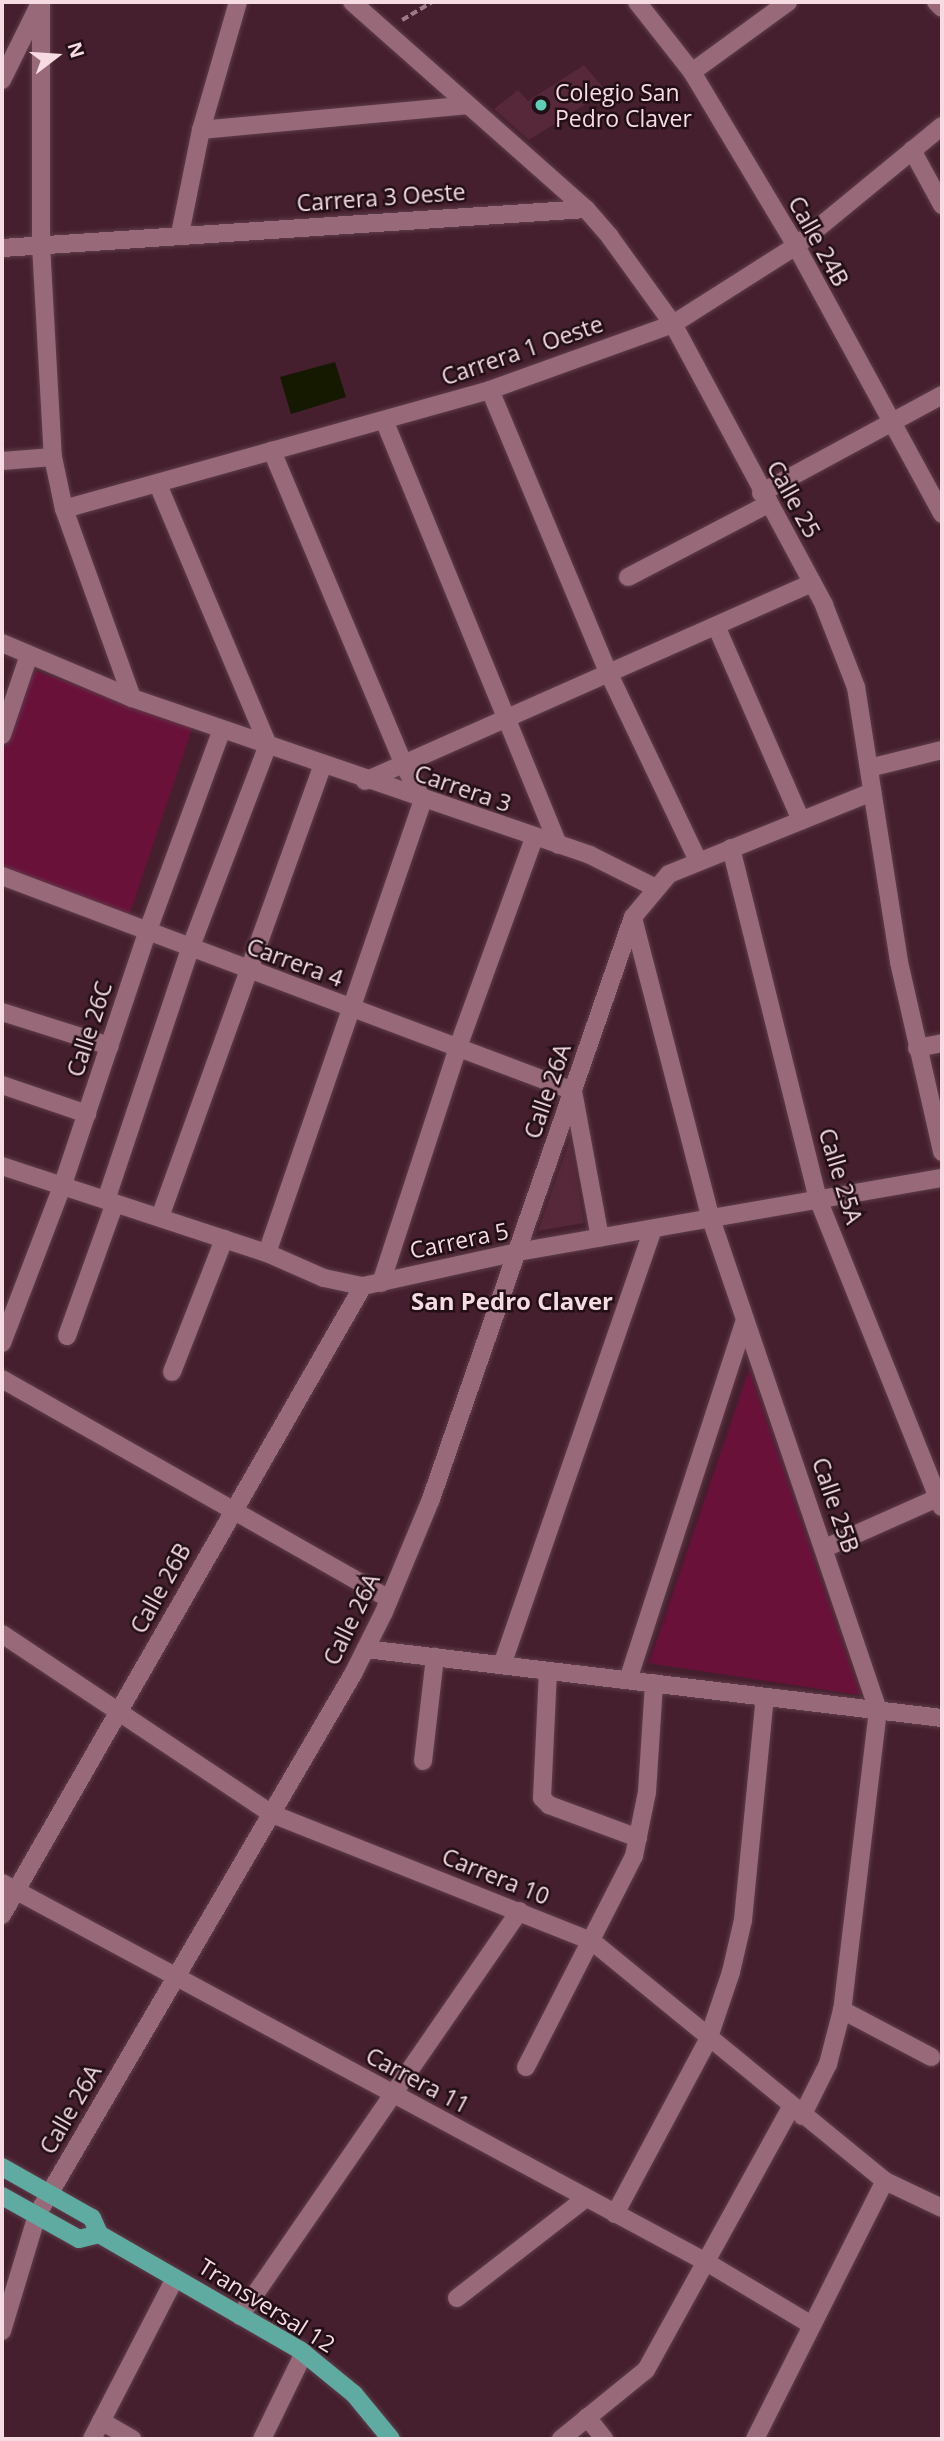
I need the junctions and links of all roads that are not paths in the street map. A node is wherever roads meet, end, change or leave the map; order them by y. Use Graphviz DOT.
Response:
graph roads {
  1 [pos="41,2"];
  2 [pos="238,2"];
  3 [pos="352,2"];
  4 [pos="637,2"];
  5 [pos="788,2"];
  6 [pos="936,2"];
  7 [pos="942,8"];
  8 [pos="692,72"];
  9 [pos="2,80"];
  10 [pos="468,105"];
  11 [pos="942,127"];
  12 [pos="201,130"];
  13 [pos="912,150"];
  14 [pos="942,205"];
  15 [pos="586,209"];
  16 [pos="180,234"];
  17 [pos="41,245"];
  18 [pos="796,246"];
  19 [pos="2,248"];
  20 [pos="673,324"];
  21 [pos="491,390"];
  22 [pos="942,395"];
  23 [pos="384,420"];
  24 [pos="889,422"];
  25 [pos="272,451"];
  26 [pos="53,457"];
  27 [pos="2,461"];
  28 [pos="158,484"];
  29 [pos="765,499"];
  30 [pos="64,509"];
  31 [pos="942,514"];
  32 [pos="628,577"];
  33 [pos="812,583"];
  34 [pos="717,628"];
  35 [pos="2,643"];
  36 [pos="29,656"];
  37 [pos="609,674"];
  38 [pos="132,698"];
  39 [pos="506,720"];
  40 [pos="222,729"];
  41 [pos="2,734"];
  42 [pos="268,745"];
  43 [pos="942,750"];
  44 [pos="404,765"];
  45 [pos="322,766"];
  46 [pos="869,768"];
  47 [pos="365,781"];
  48 [pos="872,792"];
  49 [pos="423,801"];
  50 [pos="801,820"];
  51 [pos="534,838"];
  52 [pos="558,845"];
  53 [pos="731,848"];
  54 [pos="698,861"];
  55 [pos="2,876"];
  56 [pos="654,887"];
  57 [pos="633,916"];
  58 [pos="147,933"];
  59 [pos="190,949"];
  60 [pos="249,971"];
  61 [pos="353,1009"];
  62 [pos="2,1012"];
  63 [pos="942,1043"];
  64 [pos="110,1046"];
  65 [pos="458,1047"];
  66 [pos="917,1048"];
  67 [pos="2,1085"];
  68 [pos="573,1091"];
  69 [pos="87,1114"];
  70 [pos="942,1152"];
  71 [pos="2,1166"];
  72 [pos="942,1178"];
  73 [pos="62,1187"];
  74 [pos="818,1199"];
  75 [pos="110,1202"];
  76 [pos="160,1217"];
  77 [pos="711,1219"];
  78 [pos="653,1229"];
  79 [pos="600,1238"];
  80 [pos="224,1239"];
  81 [pos="517,1252"];
  82 [pos="267,1253"];
  83 [pos="381,1283"];
  84 [pos="363,1286"];
  85 [pos="746,1319"];
  86 [pos="67,1336"];
  87 [pos="2,1343"];
  88 [pos="172,1372"];
  89 [pos="2,1379"];
  90 [pos="941,1500"];
  91 [pos="232,1511"];
  92 [pos="825,1548"];
  93 [pos="389,1600"];
  94 [pos="2,1634"];
  95 [pos="366,1649"];
  96 [pos="435,1657"];
  97 [pos="502,1665"];
  98 [pos="548,1671"];
  99 [pos="628,1680"];
  100 [pos="654,1683"];
  101 [pos="765,1697"];
  102 [pos="878,1710"];
  103 [pos="118,1712"];
  104 [pos="942,1718"];
  105 [pos="423,1761"];
  106 [pos="272,1814"];
  107 [pos="638,1838"];
  108 [pos="9,1887"];
  109 [pos="519,1912"];
  110 [pos="2,1915"];
  111 [pos="593,1942"];
  112 [pos="176,1978"];
  113 [pos="842,2010"];
  114 [pos="708,2040"];
  115 [pos="931,2057"];
  116 [pos="527,2067"];
  117 [pos="393,2094"];
  118 [pos="797,2111"];
  119 [pos="2,2167"];
  120 [pos="885,2181"];
  121 [pos="49,2194"];
  122 [pos="2,2196"];
  123 [pos="586,2198"];
  124 [pos="942,2208"];
  125 [pos="615,2214"];
  126 [pos="37,2216"];
  127 [pos="99,2234"];
  128 [pos="708,2263"];
  129 [pos="175,2278"];
  130 [pos="457,2298"];
  131 [pos="240,2316"];
  132 [pos="810,2324"];
  133 [pos="2,2331"];
  134 [pos="304,2353"];
  135 [pos="587,2417"];
  136 [pos="101,2421"];
  137 [pos="92,2439"];
  138 [pos="132,2439"];
  139 [pos="262,2439"];
  140 [pos="391,2439"];
  141 [pos="561,2439"];
  142 [pos="604,2439"];
  143 [pos="755,2439"];
  1 -- 9 [label="street"];
  1 -- 17 [label="street"];
  2 -- 12 [label="street"];
  3 -- 10 [label="street, Calle 25"];
  4 -- 8 [label="street, Calle 24B"];
  5 -- 8 [label="street"];
  6 -- 7 [label="street"];
  8 -- 18 [label="street, Calle 24B"];
  10 -- 12 [label="street"];
  10 -- 15 [label="street, Calle 25"];
  11 -- 13 [label="street, Carrera 1 Oeste"];
  12 -- 16 [label="street"];
  13 -- 14 [label="street"];
  13 -- 18 [label="street, Carrera 1 Oeste"];
  15 -- 16 [label="street, Carrera 3 Oeste"];
  15 -- 20 [label="street, Calle 25"];
  16 -- 17 [label="street, Carrera 3 Oeste"];
  17 -- 19 [label="street, Carrera 3 Oeste"];
  17 -- 26 [label="street"];
  18 -- 20 [label="street, Carrera 1 Oeste"];
  18 -- 24 [label="street, Calle 24B"];
  20 -- 21 [label="street, Carrera 1 Oeste"];
  20 -- 29 [label="street, Calle 25"];
  21 -- 23 [label="street, Carrera 1 Oeste"];
  21 -- 37 [label="street"];
  22 -- 24 [label="street"];
  23 -- 25 [label="street, Carrera 1 Oeste"];
  23 -- 39 [label="street"];
  24 -- 29 [label="street"];
  24 -- 31 [label="street, Calle 24B"];
  25 -- 28 [label="street, Carrera 1 Oeste"];
  25 -- 44 [label="street"];
  26 -- 27 [label="street"];
  26 -- 30 [label="street"];
  28 -- 30 [label="street, Carrera 1 Oeste"];
  28 -- 42 [label="street"];
  29 -- 32 [label="street"];
  29 -- 33 [label="street, Calle 25"];
  30 -- 38 [label="street"];
  33 -- 34 [label="street"];
  33 -- 46 [label="street, Calle 25"];
  34 -- 37 [label="street"];
  34 -- 50 [label="street"];
  35 -- 36 [label="street"];
  36 -- 38 [label="street, Carrera 3"];
  36 -- 41 [label="street"];
  37 -- 39 [label="street"];
  37 -- 54 [label="street"];
  38 -- 40 [label="street, Carrera 3"];
  39 -- 44 [label="street"];
  39 -- 52 [label="street"];
  40 -- 42 [label="street, Carrera 3"];
  40 -- 58 [label="street, Calle 26C"];
  42 -- 45 [label="street, Carrera 3"];
  42 -- 59 [label="street"];
  43 -- 46 [label="street"];
  44 -- 47 [label="street"];
  44 -- 49 [label="street"];
  45 -- 47 [label="street, Carrera 3"];
  45 -- 60 [label="street"];
  46 -- 48 [label="street, Calle 25"];
  47 -- 49 [label="street, Carrera 3"];
  48 -- 50 [label="street"];
  48 -- 66 [label="street, Calle 25"];
  49 -- 51 [label="street, Carrera 3"];
  49 -- 61 [label="street"];
  50 -- 53 [label="street"];
  51 -- 52 [label="street, Carrera 3"];
  51 -- 65 [label="street"];
  52 -- 56 [label="street, Carrera 3"];
  53 -- 54 [label="street"];
  53 -- 74 [label="street, Calle 25A"];
  54 -- 56 [label="street"];
  55 -- 58 [label="street, Carrera 4"];
  56 -- 57 [label="street, Calle 26A"];
  57 -- 68 [label="street, Calle 26A"];
  57 -- 77 [label="street, Calle 25B"];
  58 -- 59 [label="street, Carrera 4"];
  58 -- 64 [label="street, Calle 26C"];
  59 -- 60 [label="street, Carrera 4"];
  59 -- 75 [label="street"];
  60 -- 61 [label="street, Carrera 4"];
  60 -- 76 [label="street"];
  61 -- 65 [label="street, Carrera 4"];
  61 -- 82 [label="street"];
  62 -- 64 [label="street"];
  63 -- 66 [label="street"];
  64 -- 69 [label="street, Calle 26C"];
  65 -- 68 [label="street, Carrera 4"];
  65 -- 83 [label="street"];
  66 -- 70 [label="street, Calle 25"];
  67 -- 69 [label="street"];
  68 -- 79 [label="street"];
  68 -- 81 [label="street, Calle 26A"];
  69 -- 73 [label="street, Calle 26C"];
  71 -- 73 [label="street, Carrera 5"];
  72 -- 74 [label="street, Carrera 5"];
  73 -- 75 [label="street, Carrera 5"];
  73 -- 87 [label="street, Calle 26C"];
  74 -- 77 [label="street, Carrera 5"];
  74 -- 90 [label="street, Calle 25A"];
  75 -- 76 [label="street, Carrera 5"];
  75 -- 86 [label="street"];
  76 -- 80 [label="street, Carrera 5"];
  77 -- 78 [label="street, Carrera 5"];
  77 -- 85 [label="street, Calle 25B"];
  78 -- 79 [label="street, Carrera 5"];
  78 -- 97 [label="street"];
  79 -- 81 [label="street, Carrera 5"];
  80 -- 82 [label="street, Carrera 5"];
  80 -- 88 [label="street"];
  81 -- 83 [label="street, Carrera 5"];
  81 -- 93 [label="street, Calle 26A"];
  82 -- 84 [label="street, Carrera 5"];
  83 -- 84 [label="street, Carrera 5"];
  84 -- 91 [label="street, Calle 26B"];
  85 -- 92 [label="street, Calle 25B"];
  85 -- 99 [label="street"];
  89 -- 91 [label="street"];
  90 -- 92 [label="street"];
  91 -- 93 [label="street"];
  91 -- 103 [label="street, Calle 26B"];
  92 -- 102 [label="street, Calle 25B"];
  93 -- 95 [label="street, Calle 26A"];
  94 -- 103 [label="street, Carrera 10"];
  95 -- 96 [label="street"];
  95 -- 106 [label="street, Calle 26A"];
  96 -- 97 [label="street"];
  96 -- 105 [label="street"];
  97 -- 98 [label="street"];
  98 -- 99 [label="street"];
  98 -- 107 [label="street"];
  99 -- 100 [label="street"];
  100 -- 101 [label="street"];
  100 -- 107 [label="street"];
  101 -- 102 [label="street"];
  101 -- 114 [label="street"];
  102 -- 104 [label="street"];
  102 -- 113 [label="street, Calle 25B"];
  103 -- 106 [label="street, Carrera 10"];
  103 -- 108 [label="street, Calle 26B"];
  106 -- 109 [label="street, Carrera 10"];
  106 -- 112 [label="street, Calle 26A"];
  107 -- 111 [label="street"];
  108 -- 110 [label="street, Calle 26B"];
  108 -- 112 [label="street, Carrera 11"];
  109 -- 111 [label="street, Carrera 10"];
  109 -- 117 [label="street"];
  111 -- 114 [label="street, Carrera 10"];
  111 -- 116 [label="street"];
  112 -- 117 [label="street, Carrera 11"];
  112 -- 121 [label="street, Calle 26A"];
  113 -- 115 [label="street"];
  113 -- 118 [label="street, Calle 25B"];
  114 -- 118 [label="street, Carrera 10"];
  114 -- 125 [label="street"];
  117 -- 123 [label="street, Carrera 11"];
  117 -- 131 [label="street"];
  118 -- 120 [label="street, Carrera 10"];
  118 -- 128 [label="street, Calle 25B"];
  119 -- 121 [label="main road, Transversal 12"];
  120 -- 124 [label="street, Carrera 10"];
  120 -- 132 [label="street"];
  121 -- 126 [label="street, Calle 26A"];
  121 -- 127 [label="main road, Transversal 12"];
  122 -- 126 [label="main road, Transversal 12"];
  123 -- 125 [label="street, Carrera 11"];
  123 -- 130 [label="street"];
  125 -- 128 [label="street, Carrera 11"];
  126 -- 127 [label="main road, Transversal 12"];
  126 -- 133 [label="street, Calle 26A"];
  127 -- 129 [label="main road, Transversal 12"];
  128 -- 132 [label="street, Carrera 11"];
  128 -- 135 [label="street, Calle 25B"];
  129 -- 131 [label="main road, Transversal 12"];
  129 -- 136 [label="street"];
  131 -- 134 [label="main road, Transversal 12"];
  132 -- 143 [label="street"];
  134 -- 139 [label="street"];
  134 -- 140 [label="main road, Transversal 12"];
  135 -- 141 [label="street, Calle 25B"];
  135 -- 142 [label="street"];
  136 -- 137 [label="street"];
  136 -- 138 [label="street"];
}
